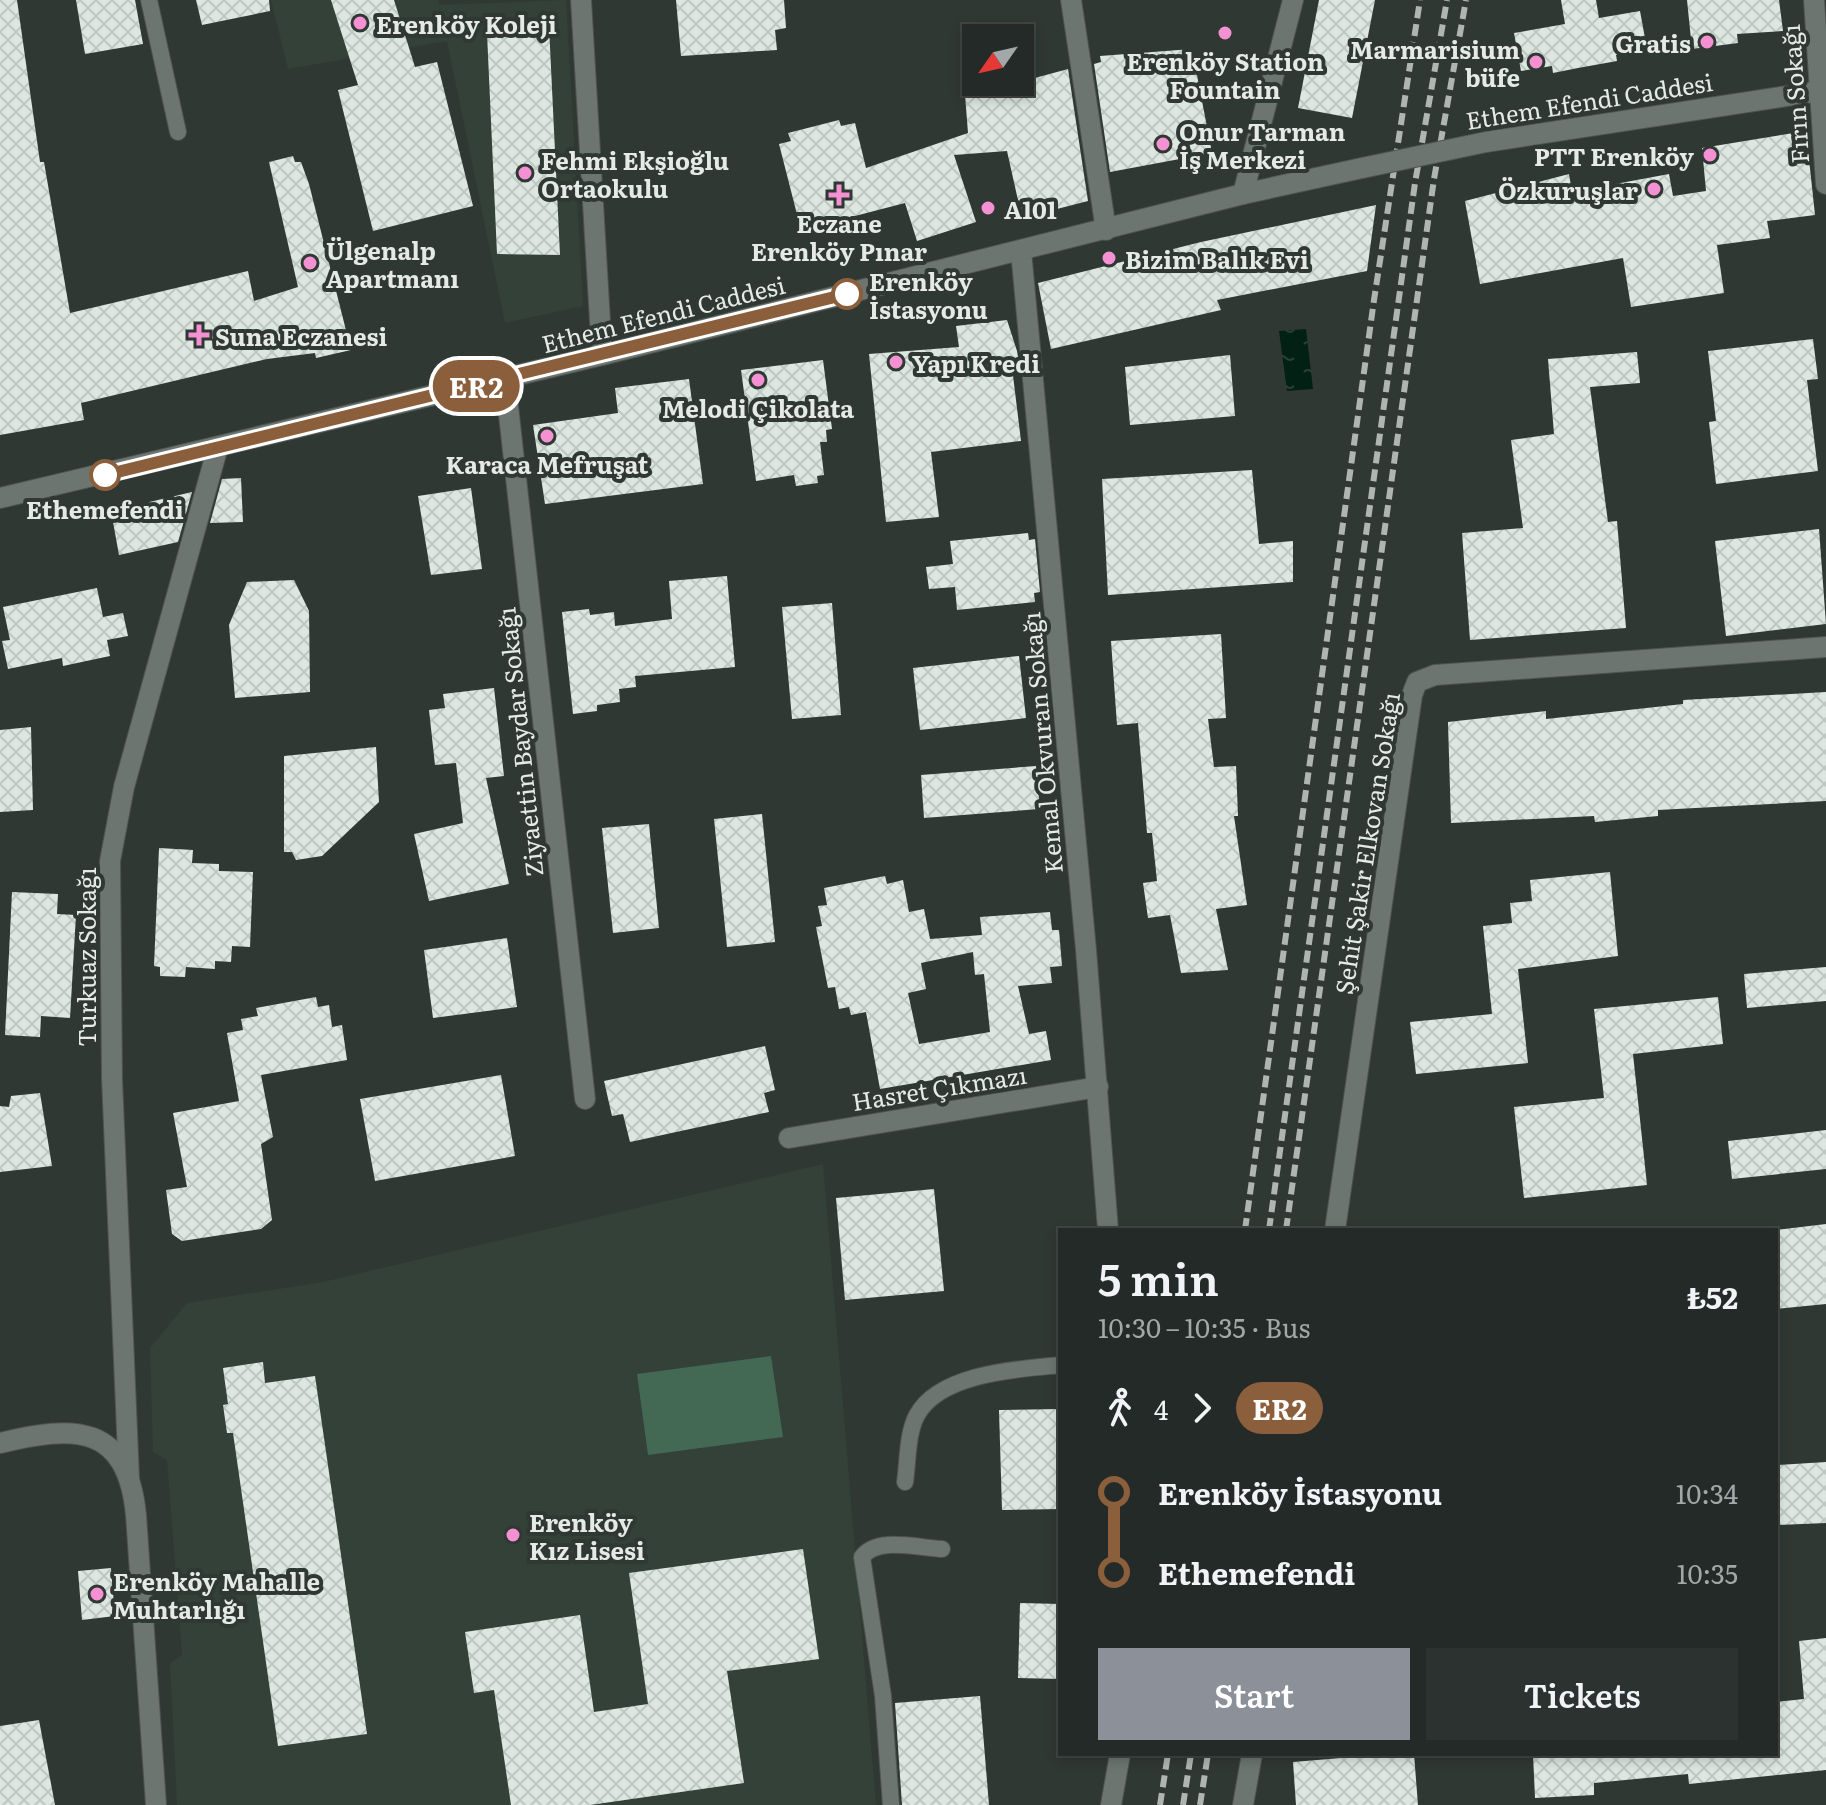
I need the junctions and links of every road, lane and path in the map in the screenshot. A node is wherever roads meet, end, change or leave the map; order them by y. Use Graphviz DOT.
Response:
graph roads {
  1 [pos="149,0"];
  2 [pos="581,0"];
  3 [pos="1071,0"];
  4 [pos="1293,0"];
  5 [pos="1814,0"];
  6 [pos="1823,90"];
  7 [pos="178,132"];
  8 [pos="1826,184"];
  9 [pos="1243,194"];
  10 [pos="1106,230"];
  11 [pos="1021,251"];
  12 [pos="602,355"];
  13 [pos="505,379"];
  14 [pos="217,450"];
  15 [pos="0,498"];
  16 [pos="1826,647"];
  17 [pos="1098,1087"];
  18 [pos="585,1099"];
  19 [pos="789,1138"];
  20 [pos="1108,1228"];
  21 [pos="1335,1228"];
  22 [pos="1058,1365"];
  23 [pos="0,1443"];
  24 [pos="129,1478"];
  25 [pos="905,1482"];
  26 [pos="942,1549"];
  27 [pos="1120,1756"];
  28 [pos="1252,1756"];
  29 [pos="156,1805"];
  30 [pos="891,1805"];
  31 [pos="1111,1805"];
  32 [pos="1243,1805"];
  1 -- 7 [label="lane"];
  2 -- 12 [label="street"];
  3 -- 10 [label="street"];
  4 -- 9 [label="street"];
  5 -- 6 [label="street, Fırın Sokağı"];
  6 -- 8 [label="street, Fırın Sokağı"];
  6 -- 9 [label="street, Ethem Efendi Caddesi, bridge"];
  9 -- 10 [label="street, Ethem Efendi Caddesi"];
  10 -- 11 [label="street, Ethem Efendi Caddesi"];
  11 -- 12 [label="street, Ethem Efendi Caddesi"];
  11 -- 17 [label="street, Kemal Okvuran Sokağı"];
  12 -- 13 [label="street, Ethem Efendi Caddesi"];
  13 -- 14 [label="street, Ethem Efendi Caddesi"];
  13 -- 18 [label="street, Ziyaettin Baydar Sokağı"];
  14 -- 15 [label="street, Ethem Efendi Caddesi"];
  14 -- 24 [label="street, Turkuaz Sokağı"];
  16 -- 21 [label="street, Şehit Şakir Elkovan Sokağı"];
  17 -- 19 [label="street, Hasret Çıkmazı"];
  17 -- 20 [label="street, Kemal Okvuran Sokağı"];
  22 -- 25 [label="lane"];
  23 -- 24 [label="street"];
  24 -- 29 [label="street, Turkuaz Sokağı"];
  26 -- 30 [label="lane"];
  27 -- 31 [label="street"];
  28 -- 32 [label="street"];
}
